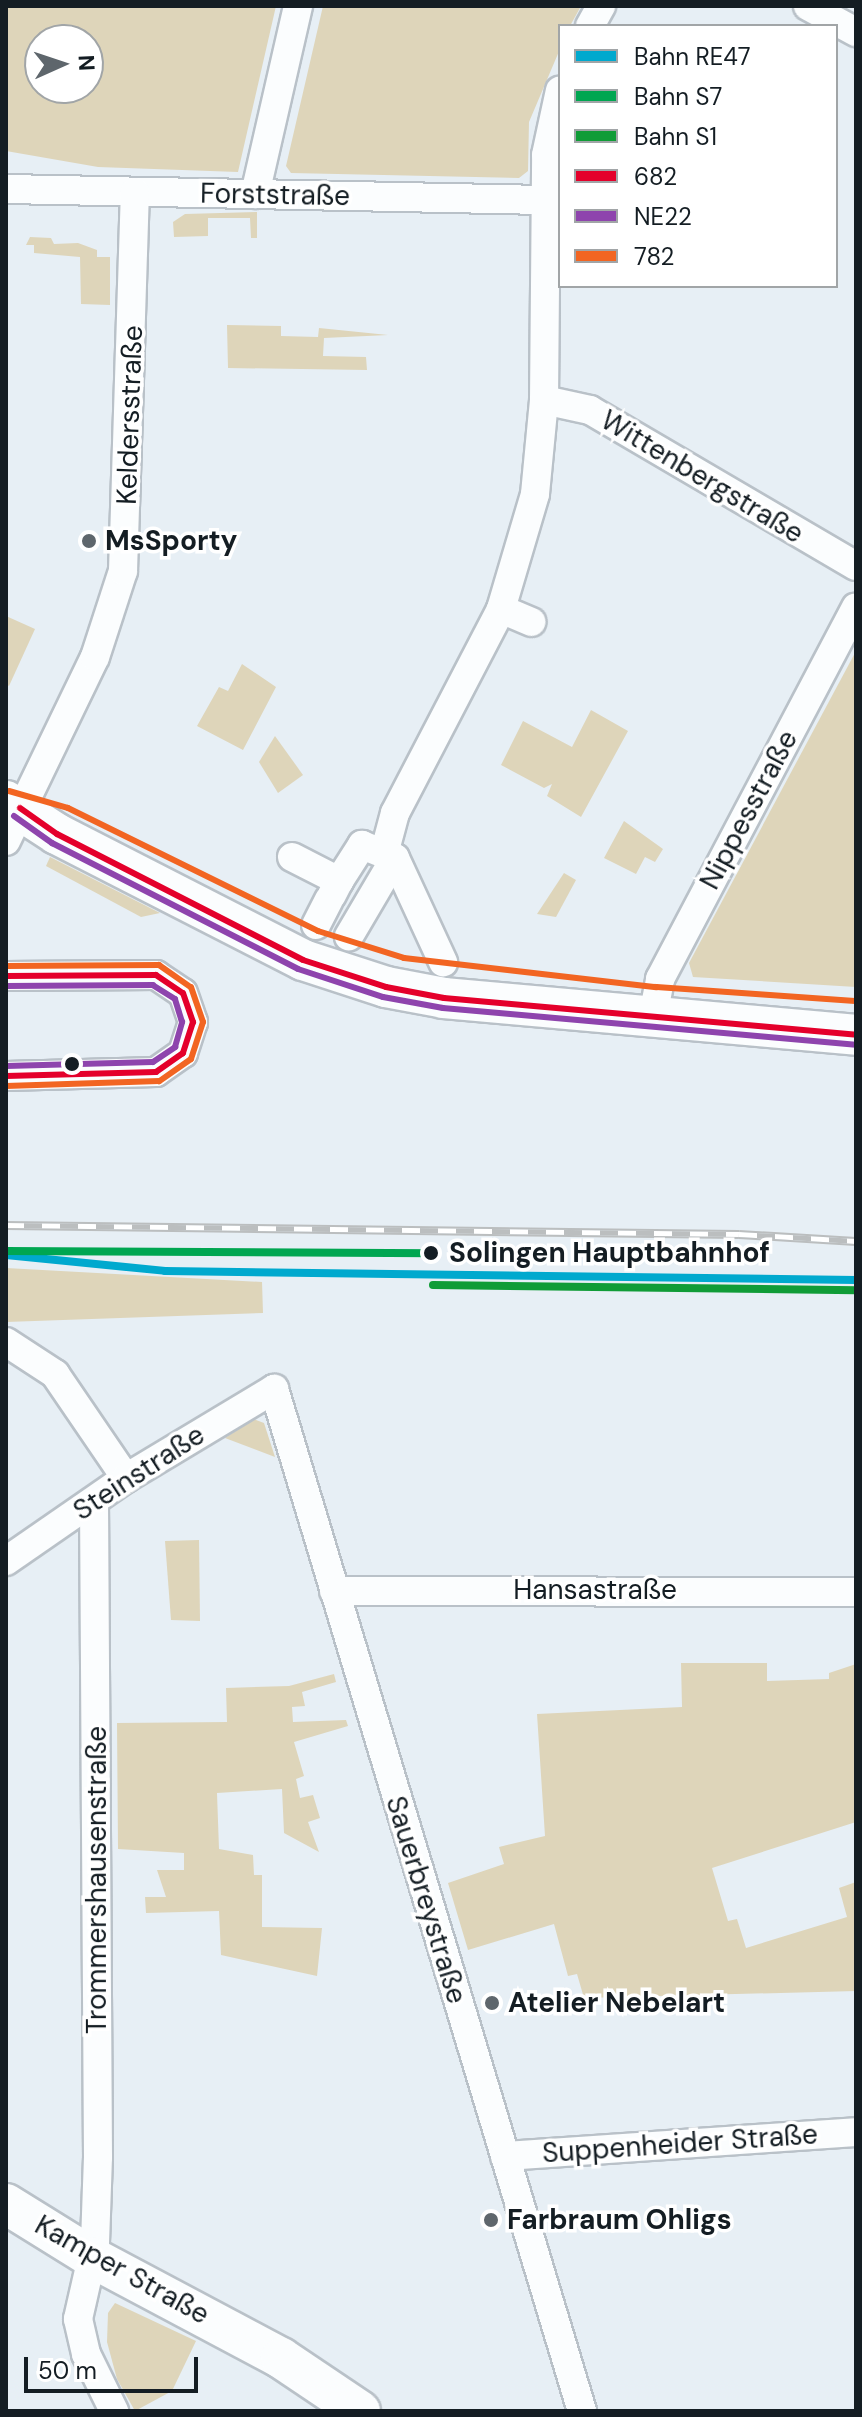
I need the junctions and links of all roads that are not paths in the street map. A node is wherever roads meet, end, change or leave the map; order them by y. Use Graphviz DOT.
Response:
graph roads {
  1 [pos="298,6"];
  2 [pos="601,6"];
  3 [pos="808,6"];
  4 [pos="591,24"];
  5 [pos="856,32"];
  6 [pos="558,97"];
  7 [pos="6,189"];
  8 [pos="135,192"];
  9 [pos="255,194"];
  10 [pos="544,200"];
  11 [pos="544,400"];
  12 [pos="856,566"];
  13 [pos="856,608"];
  14 [pos="501,609"];
  15 [pos="531,622"];
  16 [pos="11,816"];
  17 [pos="292,857"];
  18 [pos="380,857"];
  19 [pos="335,915"];
  20 [pos="443,962"];
  21 [pos="6,976"];
  22 [pos="532,995"];
  23 [pos="654,1006"];
  24 [pos="856,1011"];
  25 [pos="856,1035"];
  26 [pos="6,1076"];
  27 [pos="6,1342"];
  28 [pos="274,1389"];
  29 [pos="126,1478"];
  30 [pos="94,1502"];
  31 [pos="6,1561"];
  32 [pos="334,1591"];
  33 [pos="856,1592"];
  34 [pos="856,2132"];
  35 [pos="505,2156"];
  36 [pos="6,2204"];
  37 [pos="93,2258"];
  38 [pos="114,2411"];
  39 [pos="360,2411"];
  40 [pos="582,2411"];
  1 -- 9 [label="street"];
  2 -- 4 [label="street"];
  3 -- 5 [label="street"];
  6 -- 10 [label="street"];
  7 -- 8 [label="street, Forststraße"];
  8 -- 9 [label="street, Forststraße"];
  8 -- 16 [label="street, Keldersstraße"];
  9 -- 10 [label="street, Forststraße"];
  10 -- 11 [label="street"];
  11 -- 12 [label="street, Wittenbergstraße"];
  11 -- 14 [label="street"];
  13 -- 23 [label="street, Nippesstraße"];
  14 -- 15 [label="street"];
  14 -- 18 [label="street"];
  16 -- 19 [label="street"];
  16 -- 22 [label="street"];
  17 -- 19 [label="street"];
  18 -- 19 [label="street"];
  18 -- 19 [label="street"];
  18 -- 20 [label="street"];
  19 -- 22 [label="street"];
  21 -- 26 [label="street"];
  22 -- 23 [label="street"];
  23 -- 24 [label="street"];
  23 -- 25 [label="street"];
  27 -- 29 [label="street"];
  28 -- 29 [label="street, Steinstraße"];
  28 -- 32 [label="street, Sauerbreystraße"];
  29 -- 30 [label="street, Steinstraße"];
  30 -- 31 [label="street, Steinstraße"];
  30 -- 37 [label="street, Trommershausenstraße"];
  32 -- 33 [label="street, Hansastraße"];
  32 -- 35 [label="street, Sauerbreystraße"];
  34 -- 35 [label="street, Suppenheider Straße"];
  35 -- 40 [label="street, Sauerbreystraße"];
  36 -- 37 [label="street, Kamper Straße"];
  37 -- 38 [label="street, Trommershausenstraße"];
  37 -- 39 [label="street, Kamper Straße"];
}
